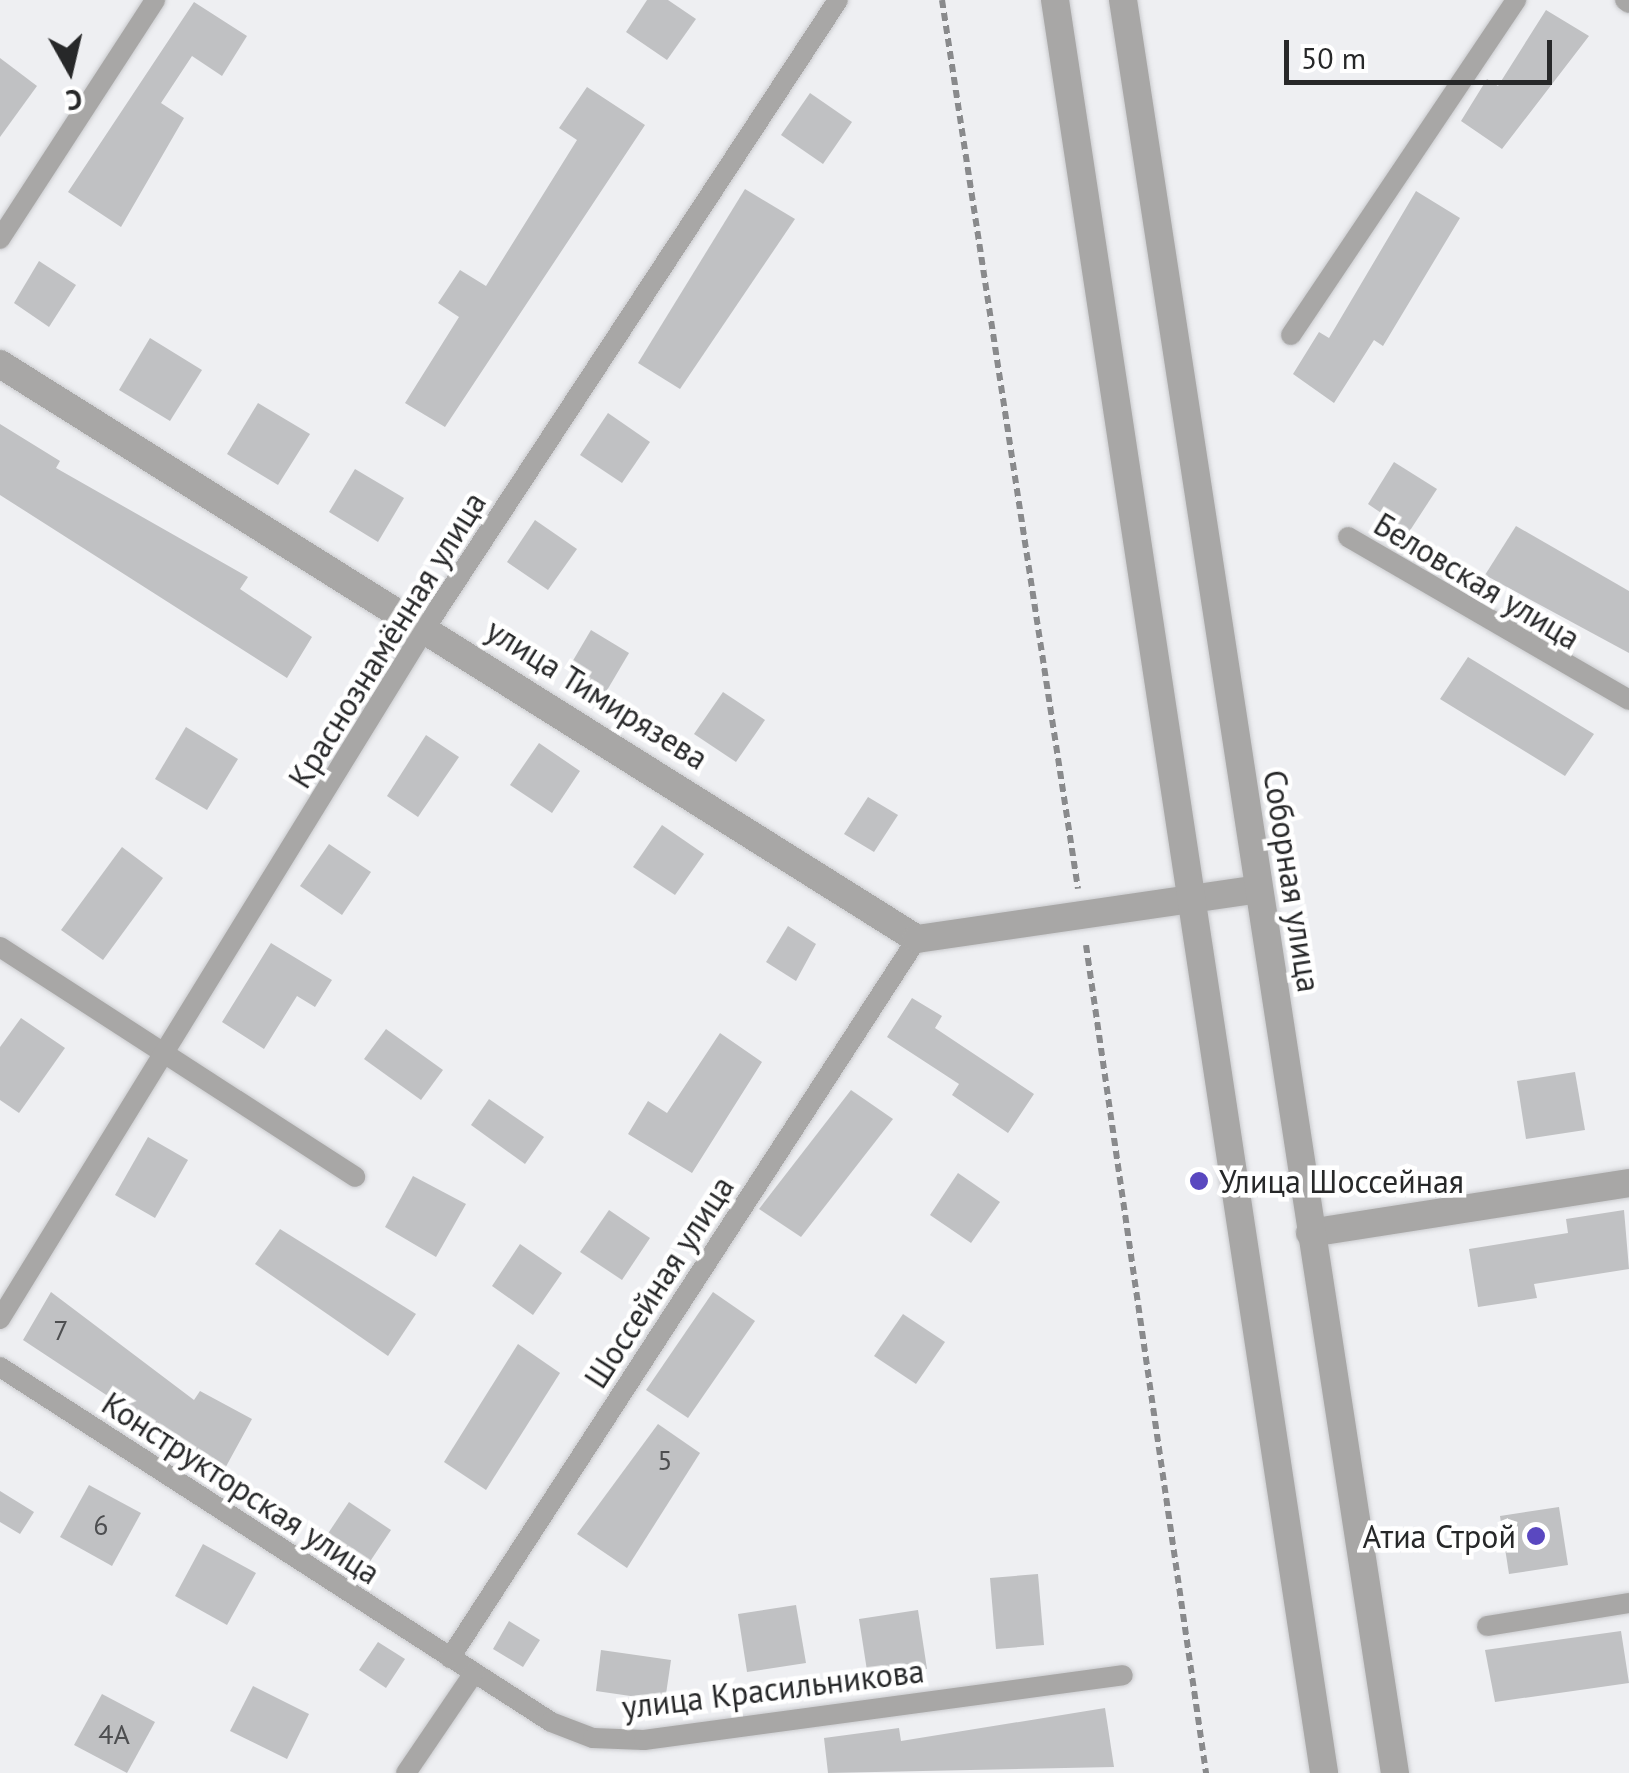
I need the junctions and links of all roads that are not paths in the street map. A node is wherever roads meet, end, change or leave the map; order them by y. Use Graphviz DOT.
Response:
graph roads {
  1 [pos="155,0"];
  2 [pos="838,0"];
  3 [pos="1055,0"];
  4 [pos="1123,0"];
  5 [pos="1516,0"];
  6 [pos="0,239"];
  7 [pos="1291,335"];
  8 [pos="0,364"];
  9 [pos="1348,538"];
  10 [pos="426,628"];
  11 [pos="1629,700"];
  12 [pos="1258,889"];
  13 [pos="1194,900"];
  14 [pos="917,939"];
  15 [pos="0,947"];
  16 [pos="168,1058"];
  17 [pos="355,1177"];
  18 [pos="1629,1182"];
  19 [pos="1310,1232"];
  20 [pos="0,1319"];
  21 [pos="0,1367"];
  22 [pos="1629,1603"];
  23 [pos="1487,1626"];
  24 [pos="450,1658"];
  25 [pos="474,1673"];
  26 [pos="1123,1675"];
  27 [pos="406,1773"];
  28 [pos="1324,1773"];
  29 [pos="1394,1773"];
  1 -- 6 [label="lane"];
  2 -- 10 [label="lane, Краснознамённая улица"];
  3 -- 13 [label="street"];
  4 -- 12 [label="street, Соборная улица"];
  5 -- 7 [label="lane"];
  8 -- 10 [label="street, улица Тимирязева"];
  9 -- 11 [label="lane, Беловская улица"];
  10 -- 14 [label="street, улица Тимирязева"];
  10 -- 16 [label="lane, Краснознамённая улица"];
  12 -- 13 [label="street"];
  12 -- 19 [label="street, Соборная улица"];
  13 -- 14 [label="street"];
  13 -- 28 [label="street"];
  14 -- 24 [label="lane, Шоссейная улица"];
  15 -- 16 [label="lane"];
  16 -- 17 [label="lane"];
  16 -- 20 [label="lane, Краснознамённая улица"];
  18 -- 19 [label="street"];
  19 -- 29 [label="street, Соборная улица"];
  21 -- 24 [label="lane, Конструкторская улица"];
  22 -- 23 [label="lane"];
  24 -- 25 [label="lane, улица Красильникова"];
  25 -- 26 [label="lane, улица Красильникова"];
  25 -- 27 [label="lane"];
}
